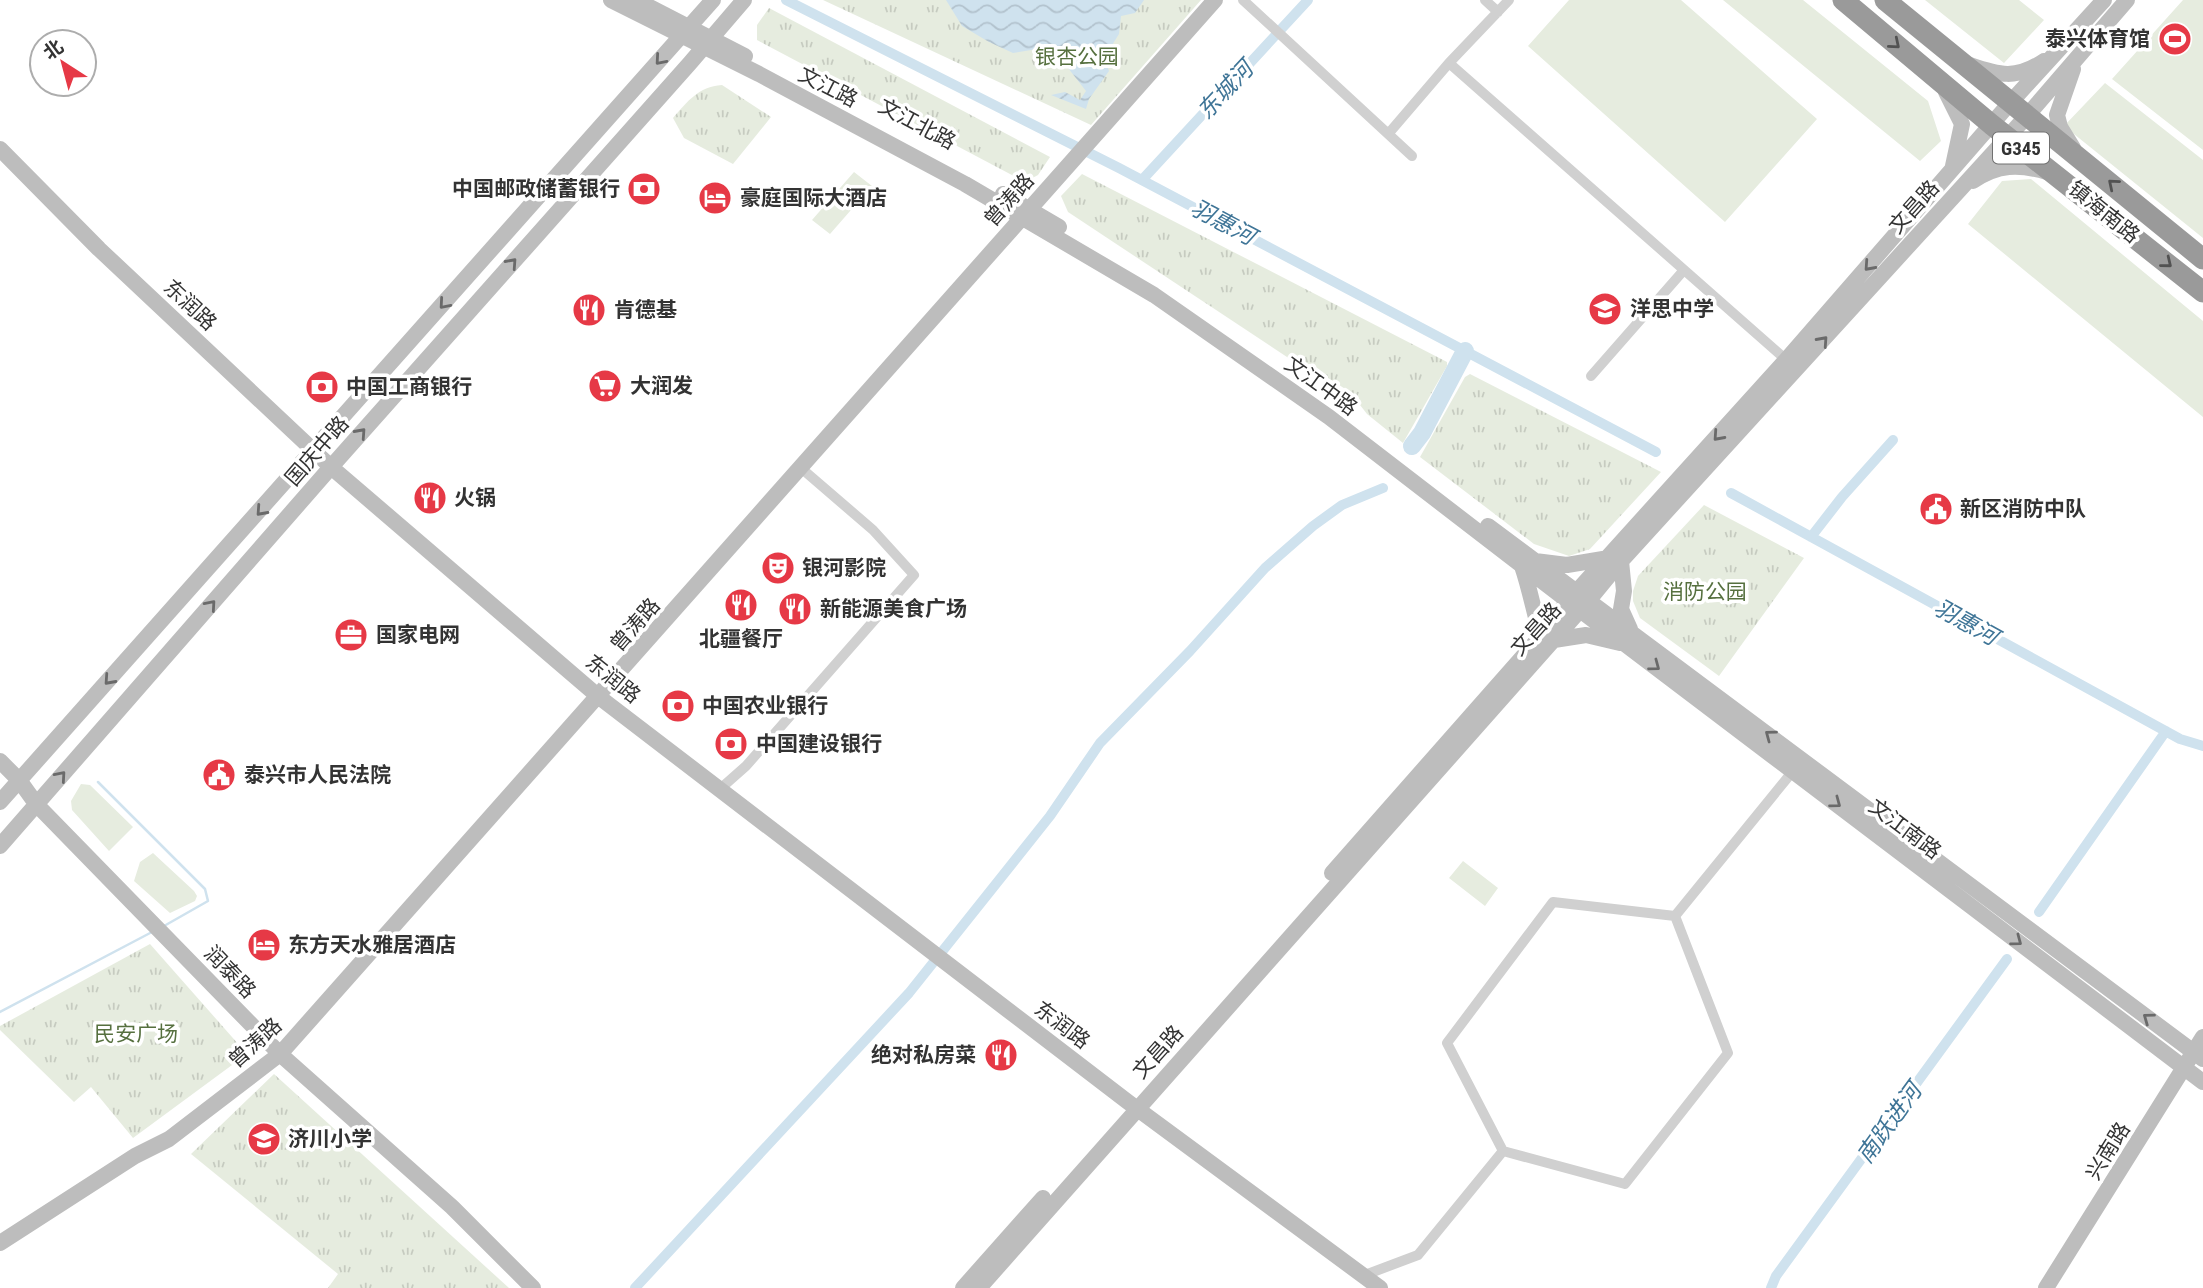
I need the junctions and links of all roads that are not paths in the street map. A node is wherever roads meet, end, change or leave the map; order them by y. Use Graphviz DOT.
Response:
graph roads {
  1 [pos="611,0"];
  2 [pos="636,0"];
  3 [pos="744,0"];
  4 [pos="1215,0"];
  5 [pos="1243,0"];
  6 [pos="1485,0"];
  7 [pos="1509,0"];
  8 [pos="1843,0"];
  9 [pos="1885,0"];
  10 [pos="2104,0"];
  11 [pos="2127,0"];
  12 [pos="709,5"];
  13 [pos="1499,12"];
  14 [pos="685,32"];
  15 [pos="708,42"];
  16 [pos="2058,52"];
  17 [pos="2079,55"];
  18 [pos="1957,60"];
  19 [pos="1450,63"];
  20 [pos="1931,74"];
  21 [pos="2018,110"];
  22 [pos="2000,131"];
  23 [pos="1389,133"];
  24 [pos="0,149"];
  25 [pos="2076,154"];
  26 [pos="1412,156"];
  27 [pos="1950,174"];
  28 [pos="2058,175"];
  29 [pos="1951,197"];
  30 [pos="1026,213"];
  31 [pos="2203,259"];
  32 [pos="1684,270"];
  33 [pos="2203,292"];
  34 [pos="1792,364"];
  35 [pos="1591,376"];
  36 [pos="314,451"];
  37 [pos="331,467"];
  38 [pos="801,468"];
  39 [pos="1615,559"];
  40 [pos="1528,564"];
  41 [pos="1578,601"];
  42 [pos="1548,638"];
  43 [pos="1629,638"];
  44 [pos="600,697"];
  45 [pos="0,761"];
  46 [pos="1793,771"];
  47 [pos="19,780"];
  48 [pos="720,789"];
  49 [pos="0,802"];
  50 [pos="37,804"];
  51 [pos="0,846"];
  52 [pos="1675,916"];
  53 [pos="2203,1037"];
  54 [pos="280,1054"];
  55 [pos="2198,1055"];
  56 [pos="2185,1068"];
  57 [pos="2203,1082"];
  58 [pos="1132,1105"];
  59 [pos="1503,1151"];
  60 [pos="0,1243"];
  61 [pos="1365,1275"];
  62 [pos="533,1288"];
  63 [pos="963,1288"];
  64 [pos="979,1288"];
  65 [pos="1380,1288"];
  66 [pos="2046,1288"];
  1 -- 14 [label="main road, 文江路"];
  2 -- 14 [label="main road"];
  3 -- 15 [label="main road, 国庆中路"];
  4 -- 30 [label="main road, 曾涛路"];
  5 -- 23 [label="street"];
  6 -- 13 [label="street"];
  7 -- 13 [label="street"];
  8 -- 20 [label="highway, 镇海南路 / G345, one-way"];
  9 -- 18 [label="highway, 镇海南路 / G345"];
  10 -- 16 [label="main road, 文昌路"];
  11 -- 17 [label="main road, 文昌路"];
  12 -- 14 [label="main road"];
  13 -- 19 [label="street"];
  14 -- 15 [label="main road, 文江路"];
  14 -- 36 [label="main road, one-way"];
  15 -- 30 [label="main road, 文江路"];
  37 -- 15 [label="main road, 国庆中路, one-way"];
  16 -- 18 [label="main road"];
  16 -- 21 [label="main road, 文昌路"];
  17 -- 21 [label="main road, 文昌路"];
  17 -- 25 [label="main road"];
  18 -- 21 [label="highway, 镇海南路 / G345"];
  19 -- 23 [label="street"];
  19 -- 32 [label="street"];
  20 -- 22 [label="highway, 镇海南路 / G345"];
  20 -- 27 [label="main road"];
  21 -- 22 [label="main road, 文昌路"];
  21 -- 25 [label="highway, 镇海南路 / G345"];
  22 -- 27 [label="main road, 文昌路"];
  22 -- 28 [label="highway, 镇海南路 / G345"];
  22 -- 29 [label="main road, 文昌路"];
  23 -- 26 [label="street"];
  24 -- 36 [label="main road, 东润路"];
  31 -- 25 [label="highway, 镇海南路 / G345, one-way"];
  27 -- 34 [label="main road, 文昌路, one-way"];
  28 -- 29 [label="main road"];
  28 -- 33 [label="highway, 镇海南路 / G345, one-way"];
  34 -- 29 [label="main road, 文昌路, one-way"];
  30 -- 38 [label="main road, 曾涛路"];
  30 -- 40 [label="main road, 文江中路"];
  32 -- 34 [label="street"];
  32 -- 35 [label="street"];
  34 -- 39 [label="main road, 文昌路"];
  36 -- 37 [label="main road, 东润路"];
  36 -- 47 [label="main road, one-way"];
  37 -- 44 [label="main road, 东润路"];
  50 -- 37 [label="main road, 国庆中路, one-way"];
  38 -- 44 [label="main road, 曾涛路"];
  38 -- 48 [label="street"];
  39 -- 40 [label="main road"];
  39 -- 41 [label="main road, 文昌路"];
  39 -- 43 [label="main road"];
  40 -- 41 [label="main road, 文江中路"];
  40 -- 42 [label="main road"];
  41 -- 42 [label="main road, 文昌路"];
  41 -- 43 [label="main road, 文江南路"];
  42 -- 43 [label="main road"];
  42 -- 58 [label="main road, 文昌路"];
  43 -- 46 [label="main road, 文江南路, one-way"];
  55 -- 43 [label="main road, 文江南路, one-way"];
  44 -- 48 [label="main road, 东润路"];
  44 -- 54 [label="main road, 曾涛路"];
  45 -- 47 [label="main road, 润泰路"];
  46 -- 52 [label="street"];
  46 -- 56 [label="main road, 文江南路, one-way"];
  47 -- 49 [label="main road"];
  47 -- 50 [label="main road, 润泰路"];
  48 -- 58 [label="main road, 东润路"];
  50 -- 51 [label="main road, 国庆中路"];
  50 -- 54 [label="main road, 润泰路"];
  52 -- 59 [label="street"];
  52 -- 59 [label="street"];
  53 -- 55 [label="main road, 兴南路"];
  54 -- 60 [label="main road, 曾涛路"];
  54 -- 62 [label="main road, 润泰路"];
  55 -- 56 [label="main road, 兴南路"];
  56 -- 57 [label="main road, 文江南路"];
  56 -- 66 [label="main road, 兴南路"];
  58 -- 61 [label="main road, 东润路"];
  58 -- 63 [label="main road, 文昌路"];
  58 -- 64 [label="main road, 文昌路"];
  59 -- 61 [label="street"];
  61 -- 65 [label="main road, 东润路"];
}
